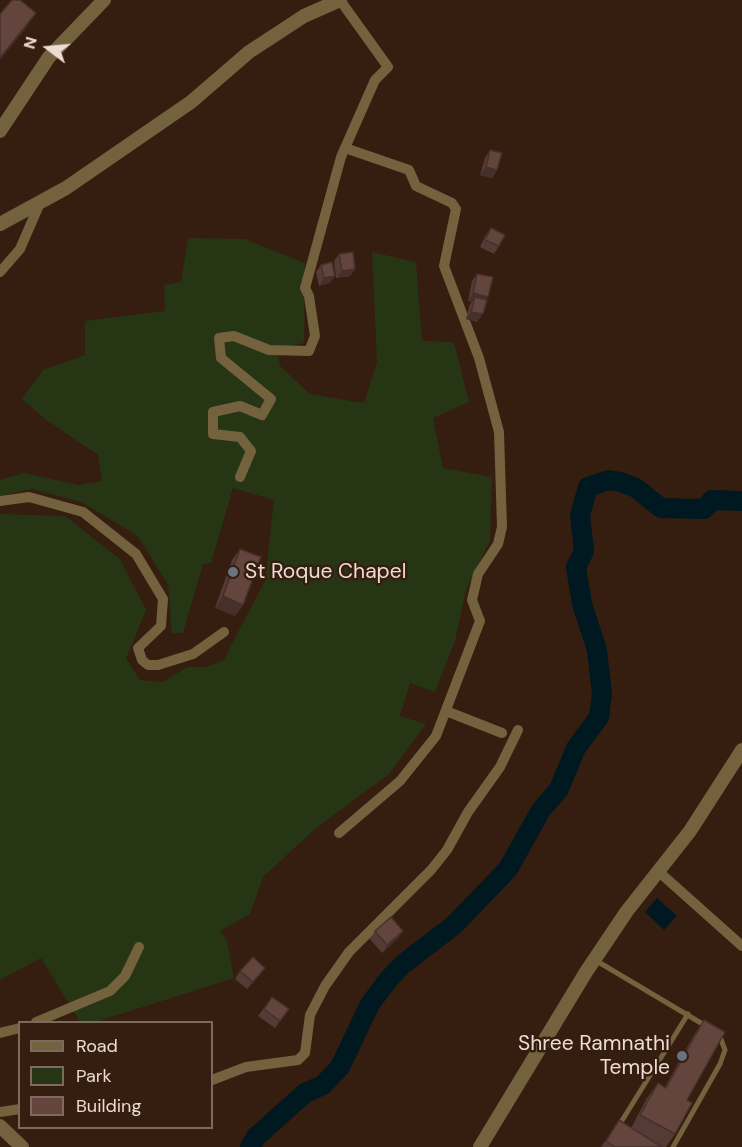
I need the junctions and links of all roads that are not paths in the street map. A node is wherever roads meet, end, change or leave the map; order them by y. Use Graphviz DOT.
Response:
graph roads {
  1 [pos="104,0"];
  2 [pos="340,0"];
  3 [pos="0,131"];
  4 [pos="345,148"];
  5 [pos="40,203"];
  6 [pos="0,224"];
  7 [pos="0,272"];
  8 [pos="240,477"];
  9 [pos="0,501"];
  10 [pos="224,632"];
  11 [pos="446,711"];
  12 [pos="518,730"];
  13 [pos="502,733"];
  14 [pos="742,750"];
  15 [pos="339,832"];
  16 [pos="658,871"];
  17 [pos="742,946"];
  18 [pos="139,947"];
  19 [pos="594,960"];
  20 [pos="688,1014"];
  21 [pos="41,1021"];
  22 [pos="18,1028"];
  23 [pos="0,1033"];
  24 [pos="213,1080"];
  25 [pos="18,1109"];
  26 [pos="0,1112"];
  27 [pos="0,1126"];
  28 [pos="618,1132"];
  29 [pos="22,1147"];
  30 [pos="480,1147"];
  31 [pos="673,1147"];
  1 -- 3 [label="street"];
  2 -- 4 [label="street"];
  2 -- 5 [label="street"];
  4 -- 8 [label="street"];
  4 -- 11 [label="street"];
  5 -- 6 [label="street"];
  5 -- 7 [label="street"];
  9 -- 10 [label="street"];
  11 -- 13 [label="street"];
  11 -- 15 [label="street"];
  12 -- 24 [label="street"];
  14 -- 16 [label="street"];
  16 -- 17 [label="street"];
  16 -- 19 [label="street"];
  18 -- 21 [label="street"];
  19 -- 20 [label="lane"];
  19 -- 30 [label="street"];
  20 -- 28 [label="lane"];
  20 -- 31 [label="lane"];
  22 -- 23 [label="street"];
  25 -- 26 [label="street"];
  27 -- 29 [label="street"];
}
